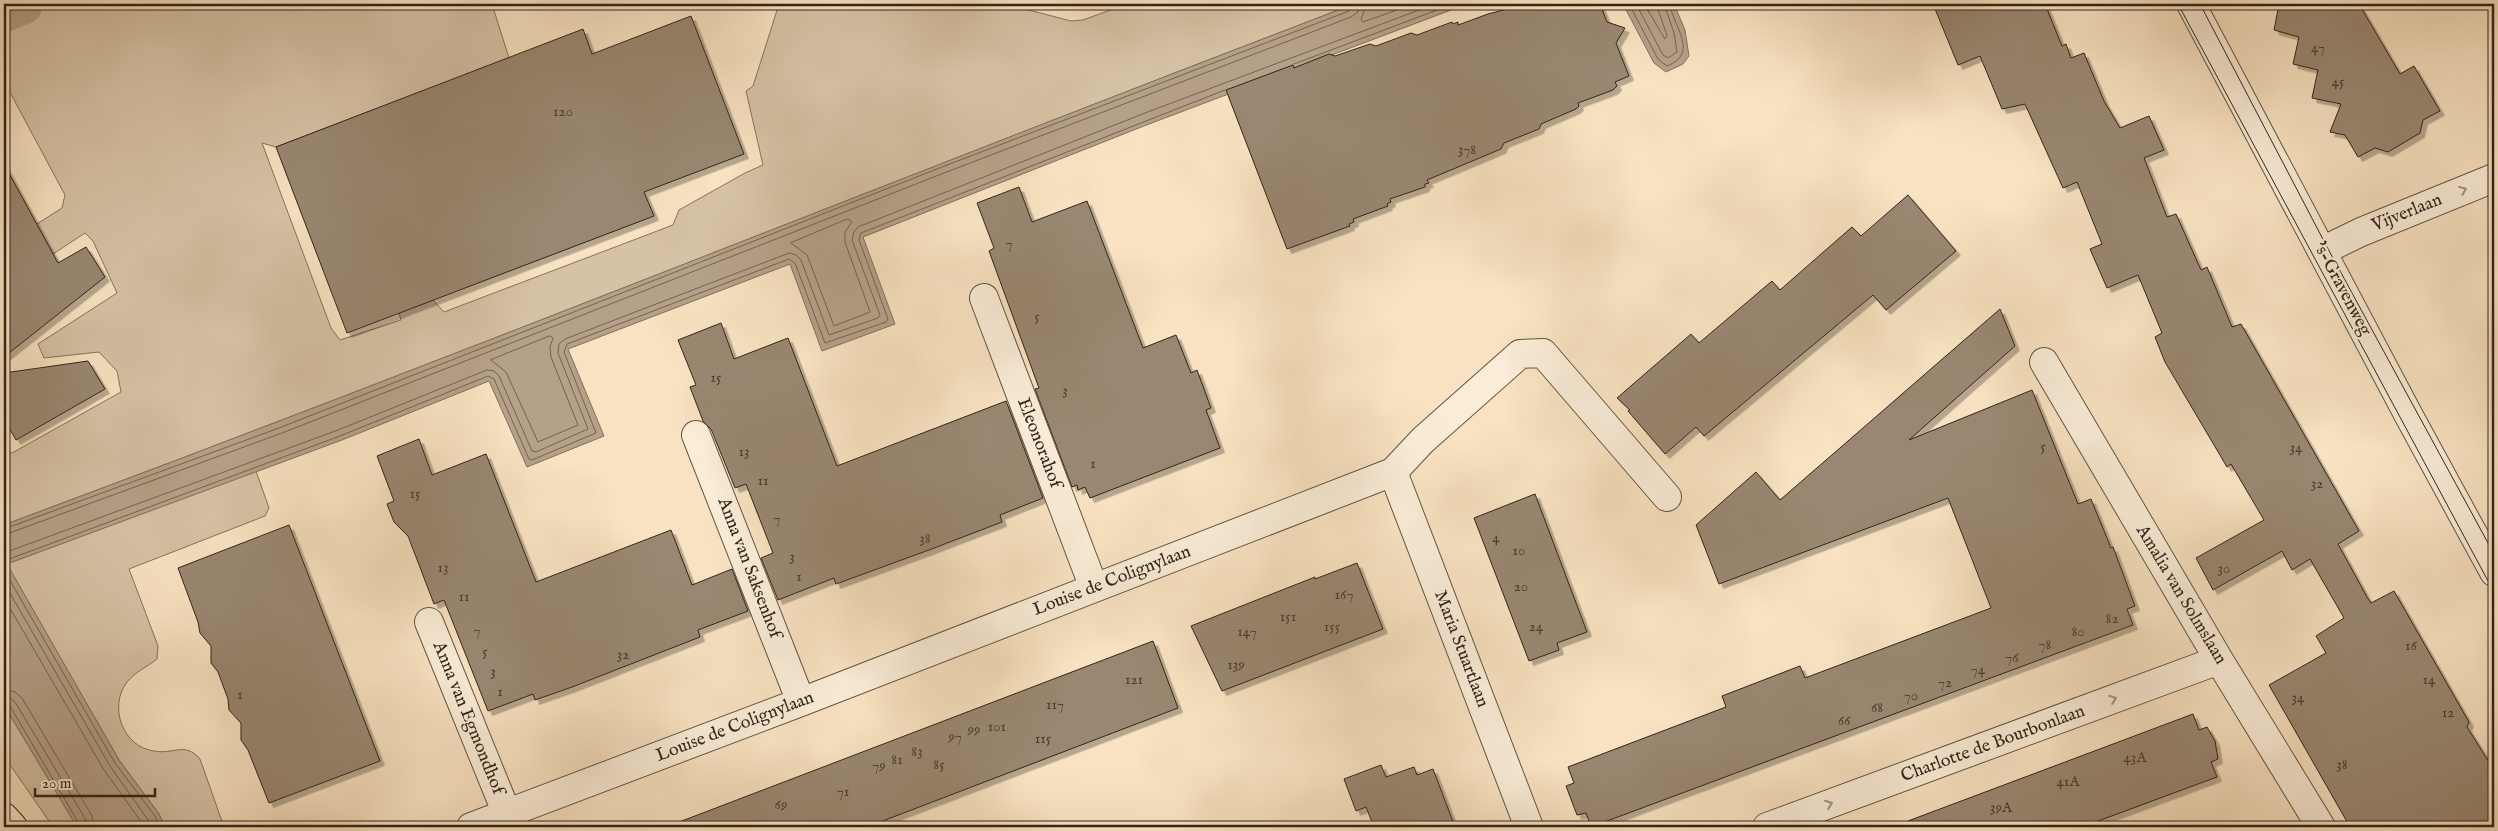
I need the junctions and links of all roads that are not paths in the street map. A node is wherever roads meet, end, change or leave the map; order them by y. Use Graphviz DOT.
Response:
graph roads {
  1 [pos="2191,4"];
  2 [pos="2494,178"];
  3 [pos="2322,251"];
  4 [pos="984,298"];
  5 [pos="2044,362"];
  6 [pos="696,434"];
  7 [pos="1393,472"];
  8 [pos="1667,497"];
  9 [pos="2494,572"];
  10 [pos="1094,588"];
  11 [pos="429,622"];
  12 [pos="2219,660"];
  13 [pos="801,702"];
  14 [pos="507,814"];
  15 [pos="4,817"];
  16 [pos="13,827"];
  17 [pos="471,827"];
  18 [pos="1529,827"];
  19 [pos="1767,827"];
  20 [pos="2321,827"];
  1 -- 3 [label="street, 's-Gravenweg"];
  3 -- 2 [label="street, Vijverlaan, one-way"];
  3 -- 9 [label="street, 's-Gravenweg"];
  4 -- 10 [label="street, Eleonorahof"];
  5 -- 12 [label="street, Amalia van Solmslaan"];
  6 -- 13 [label="street, Anna van Saksenhof"];
  7 -- 8 [label="street, Louise de Colignylaan"];
  7 -- 10 [label="street, Louise de Colignylaan"];
  7 -- 18 [label="street, Maria Stuartlaan"];
  10 -- 13 [label="street, Louise de Colignylaan"];
  11 -- 14 [label="street, Anna van Egmondhof"];
  19 -- 12 [label="street, Charlotte de Bourbonlaan, one-way"];
  12 -- 20 [label="street, Amalia van Solmslaan"];
  13 -- 14 [label="street, Louise de Colignylaan"];
  14 -- 17 [label="street, Louise de Colignylaan"];
  15 -- 16 [label="street"];
}
